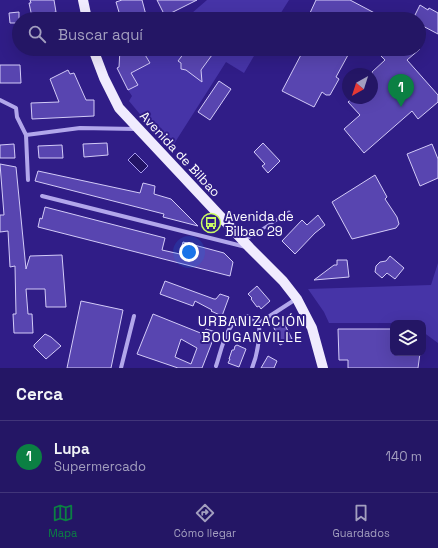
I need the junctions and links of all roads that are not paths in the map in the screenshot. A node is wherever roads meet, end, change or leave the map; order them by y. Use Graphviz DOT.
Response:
graph roads {
  1 [pos="83,0"];
  2 [pos="86,12"];
  3 [pos="96,56"];
  4 [pos="0,100"];
  5 [pos="138,129"];
  6 [pos="26,135"];
  7 [pos="28,180"];
  8 [pos="42,196"];
  9 [pos="289,212"];
  10 [pos="247,245"];
  11 [pos="297,299"];
  12 [pos="134,316"];
  13 [pos="259,323"];
  14 [pos="216,366"];
  15 [pos="121,368"];
  16 [pos="252,368"];
  17 [pos="323,368"];
  1 -- 2 [label="main road"];
  3 -- 5 [label="main road, Avenida de Bilbao"];
  4 -- 6 [label="street"];
  5 -- 6 [label="street"];
  5 -- 10 [label="main road, Avenida de Bilbao"];
  6 -- 7 [label="street"];
  8 -- 10 [label="street"];
  9 -- 10 [label="lane"];
  10 -- 11 [label="main road, Avenida de Bilbao"];
  11 -- 13 [label="street"];
  11 -- 17 [label="main road, Avenida de Bilbao"];
  12 -- 15 [label="street"];
  13 -- 14 [label="street"];
  13 -- 16 [label="street"];
}
